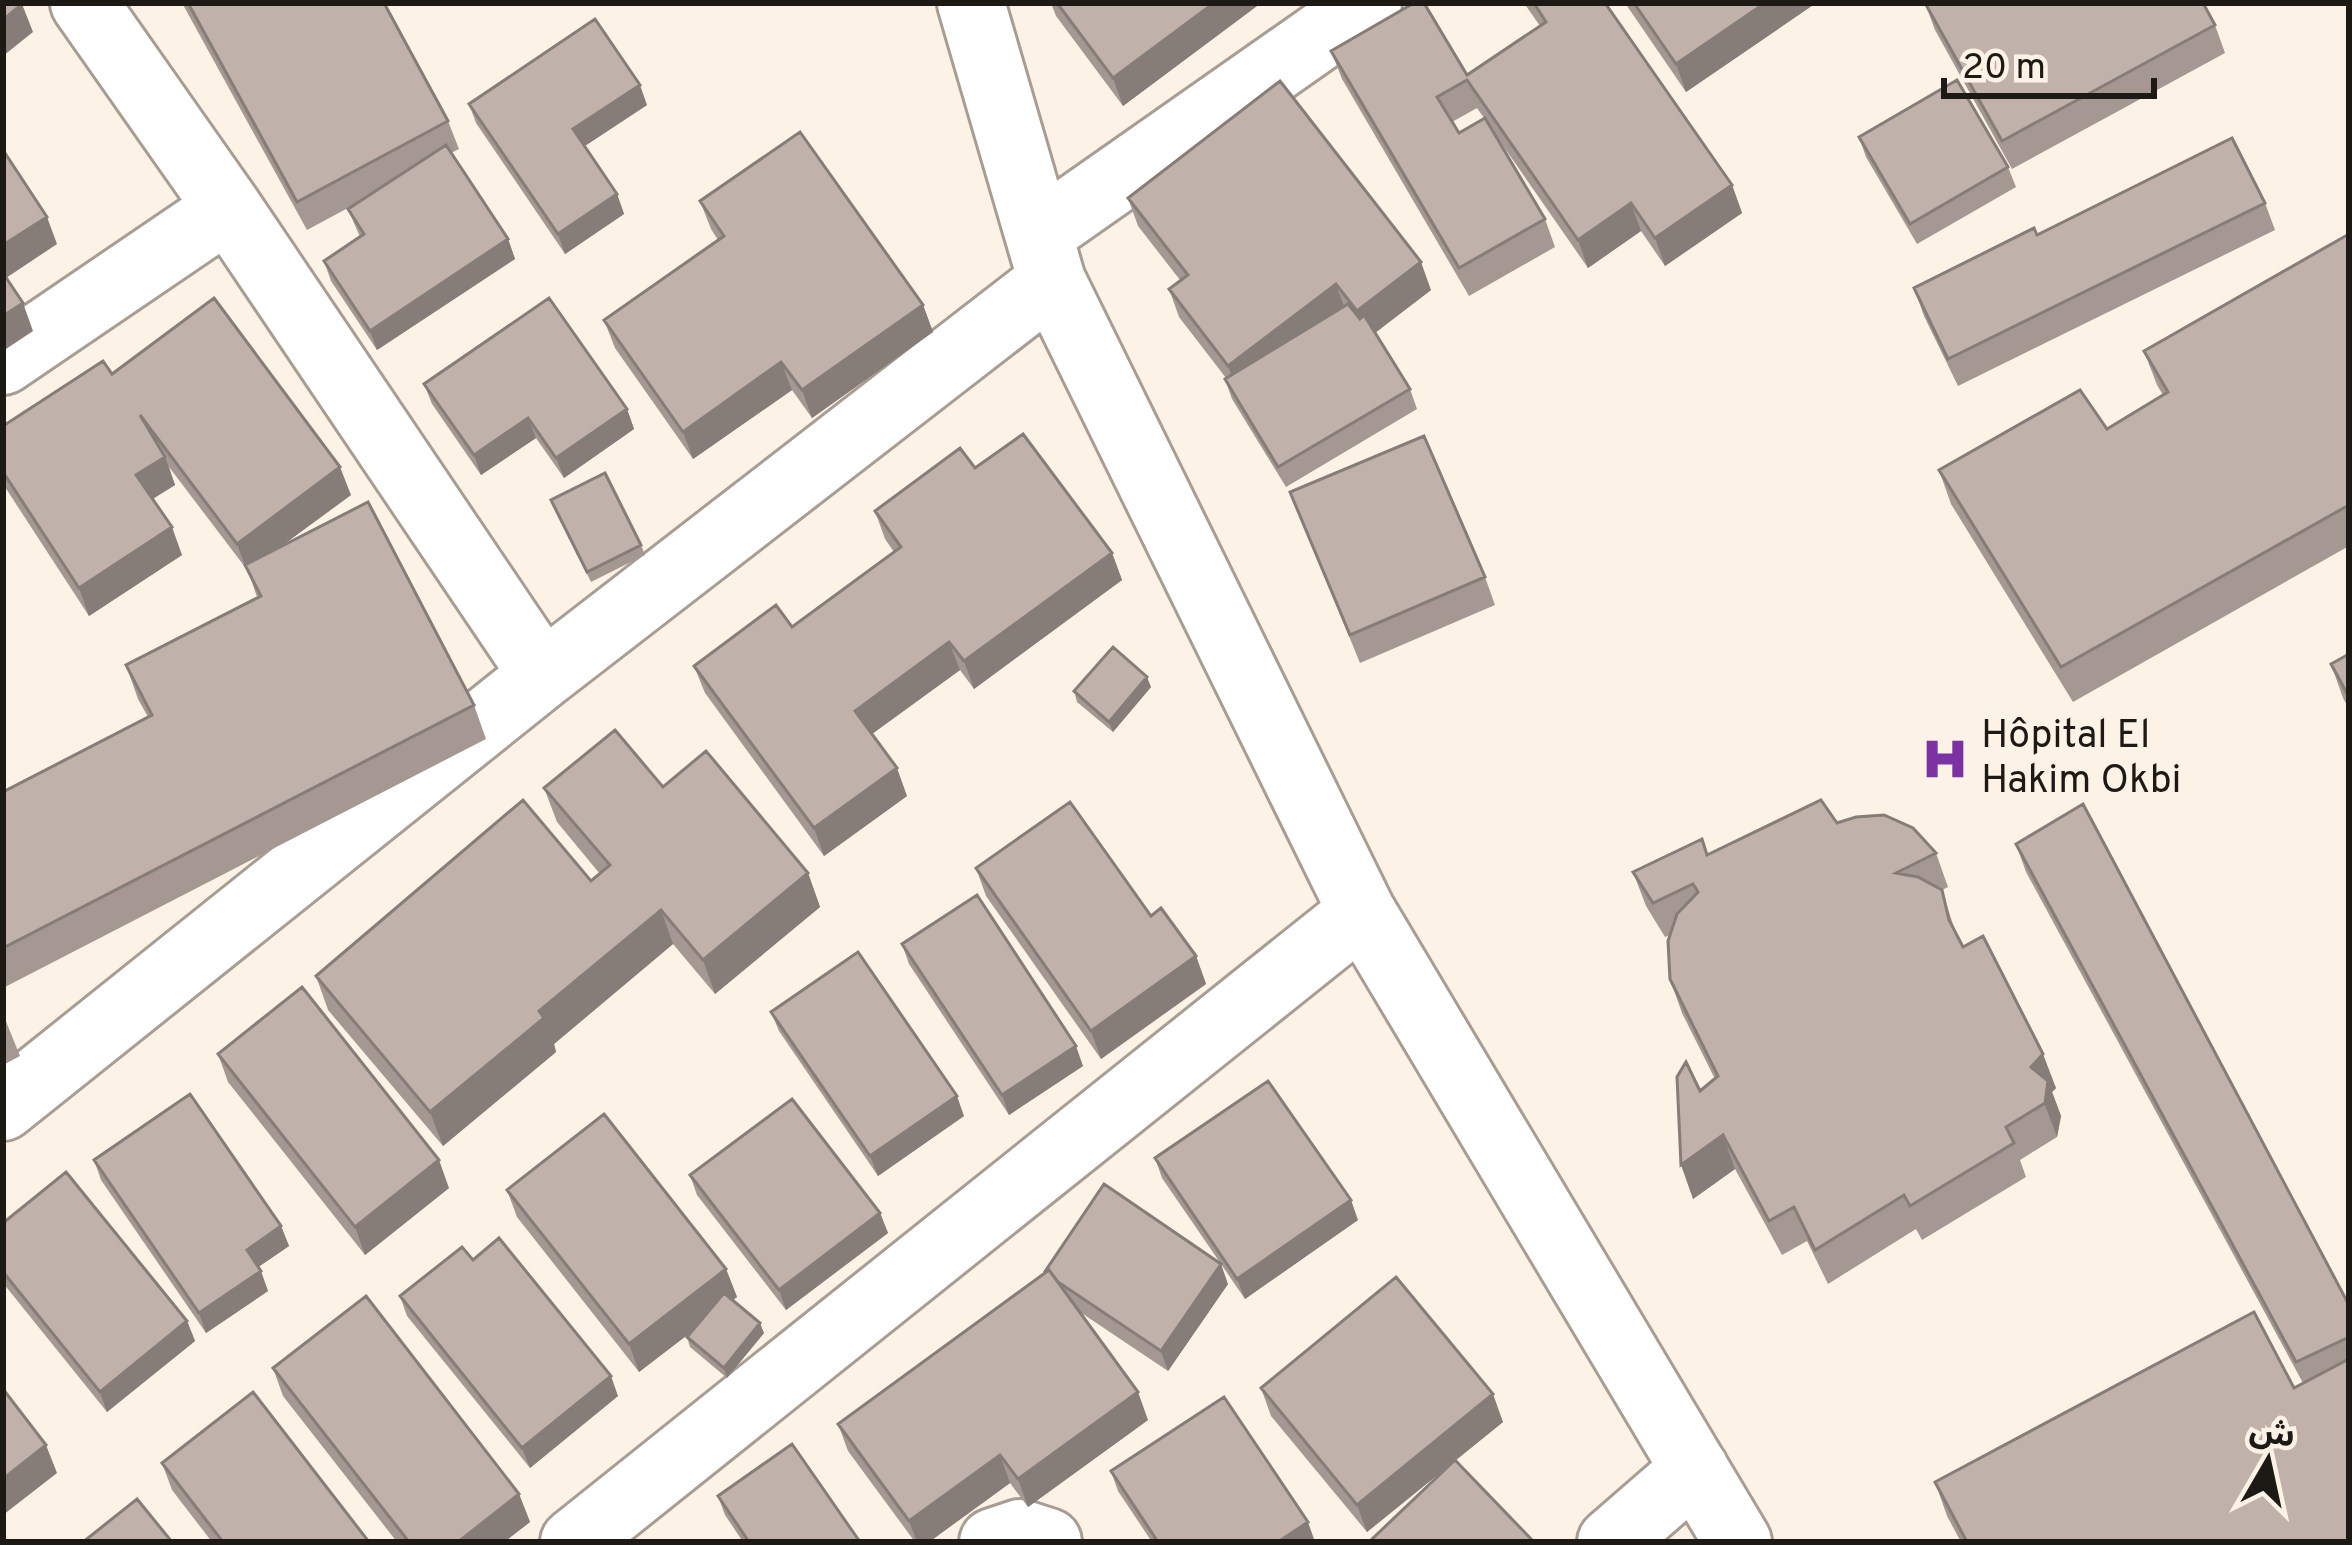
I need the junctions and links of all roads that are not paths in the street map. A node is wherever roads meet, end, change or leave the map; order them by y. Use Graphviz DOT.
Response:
graph roads {
  1 [pos="84,3"];
  2 [pos="971,3"];
  3 [pos="1368,3"];
  4 [pos="228,208"];
  5 [pos="1046,257"];
  6 [pos="3,361"];
  7 [pos="543,675"];
  8 [pos="1362,912"];
  9 [pos="3,1107"];
  10 [pos="1694,1469"];
  11 [pos="574,1542"];
  12 [pos="993,1542"];
  13 [pos="1048,1542"];
  14 [pos="1611,1542"];
  15 [pos="1738,1542"];
  1 -- 4 [label="street"];
  2 -- 5 [label="street"];
  3 -- 5 [label="street"];
  4 -- 6 [label="street"];
  4 -- 7 [label="street"];
  5 -- 7 [label="street"];
  5 -- 8 [label="street"];
  7 -- 9 [label="street"];
  8 -- 10 [label="street"];
  8 -- 11 [label="street"];
  10 -- 14 [label="street"];
  10 -- 15 [label="street"];
  12 -- 13 [label="street"];
}
